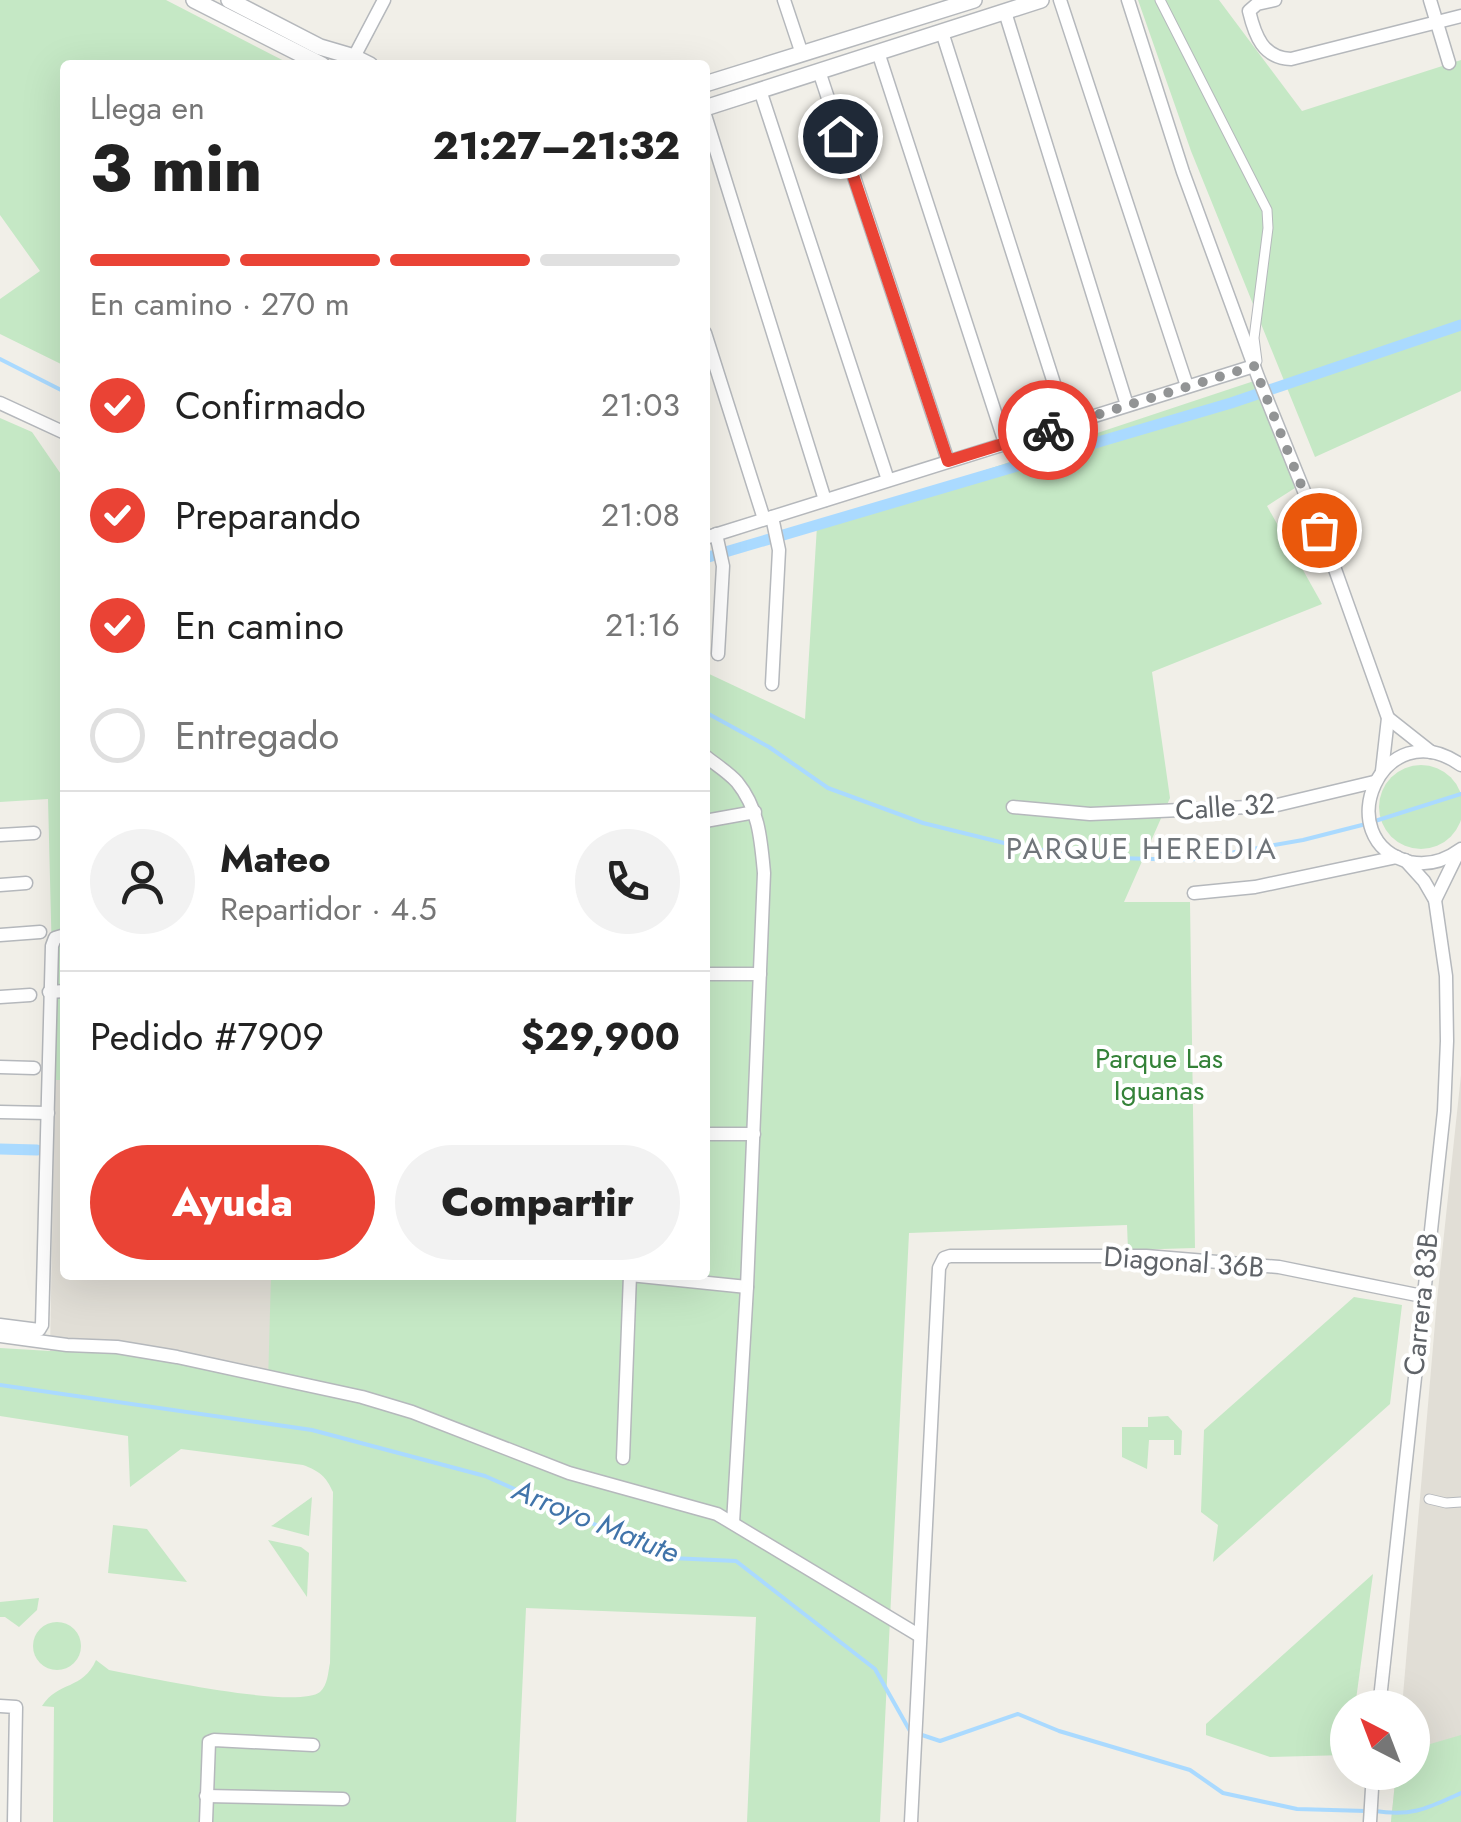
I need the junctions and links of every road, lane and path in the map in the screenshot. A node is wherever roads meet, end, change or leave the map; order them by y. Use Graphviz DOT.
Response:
graph roads {
  1 [pos="194,0"];
  2 [pos="229,0"];
  3 [pos="384,0"];
  4 [pos="784,0"];
  5 [pos="974,0"];
  6 [pos="1041,0"];
  7 [pos="1060,0"];
  8 [pos="1128,0"];
  9 [pos="1160,0"];
  10 [pos="1275,0"];
  11 [pos="1430,0"];
  12 [pos="1005,12"];
  13 [pos="1461,16"];
  14 [pos="1435,23"];
  15 [pos="942,32"];
  16 [pos="878,52"];
  17 [pos="802,54"];
  18 [pos="312,60"];
  19 [pos="352,60"];
  20 [pos="354,60"];
  21 [pos="1449,63"];
  22 [pos="819,71"];
  23 [pos="710,82"];
  24 [pos="760,90"];
  25 [pos="710,110"];
  26 [pos="710,128"];
  27 [pos="710,348"];
  28 [pos="1256,372"];
  29 [pos="1187,386"];
  30 [pos="0,403"];
  31 [pos="1127,405"];
  32 [pos="1068,424"];
  33 [pos="60,431"];
  34 [pos="1005,443"];
  35 [pos="948,461"];
  36 [pos="888,480"];
  37 [pos="825,500"];
  38 [pos="768,518"];
  39 [pos="710,536"];
  40 [pos="718,654"];
  41 [pos="772,684"];
  42 [pos="1388,718"];
  43 [pos="1461,752"];
  44 [pos="1435,753"];
  45 [pos="710,760"];
  46 [pos="1461,766"];
  47 [pos="1378,776"];
  48 [pos="1013,807"];
  49 [pos="755,812"];
  50 [pos="710,820"];
  51 [pos="34,833"];
  52 [pos="0,836"];
  53 [pos="1460,850"];
  54 [pos="1401,859"];
  55 [pos="26,883"];
  56 [pos="0,885"];
  57 [pos="1194,892"];
  58 [pos="1435,900"];
  59 [pos="40,932"];
  60 [pos="0,935"];
  61 [pos="60,936"];
  62 [pos="710,974"];
  63 [pos="760,974"];
  64 [pos="60,991"];
  65 [pos="49,992"];
  66 [pos="30,995"];
  67 [pos="0,997"];
  68 [pos="0,1068"];
  69 [pos="34,1068"];
  70 [pos="0,1112"];
  71 [pos="48,1113"];
  72 [pos="710,1134"];
  73 [pos="754,1134"];
  74 [pos="630,1280"];
  75 [pos="679,1280"];
  76 [pos="747,1287"];
  77 [pos="1422,1296"];
  78 [pos="0,1326"];
  79 [pos="0,1336"];
  80 [pos="623,1458"];
  81 [pos="1429,1499"];
  82 [pos="1461,1502"];
  83 [pos="733,1522"];
  84 [pos="920,1636"];
  85 [pos="1380,1690"];
  86 [pos="0,1706"];
  87 [pos="313,1745"];
  88 [pos="1372,1790"];
  89 [pos="206,1796"];
  90 [pos="343,1799"];
  91 [pos="14,1822"];
  92 [pos="206,1822"];
  93 [pos="911,1822"];
  94 [pos="1370,1822"];
  1 -- 18 [label="street"];
  2 -- 19 [label="street"];
  3 -- 20 [label="street"];
  4 -- 17 [label="street"];
  5 -- 17 [label="street"];
  6 -- 12 [label="street"];
  7 -- 29 [label="street"];
  8 -- 28 [label="street"];
  9 -- 28 [label="street"];
  10 -- 14 [label="street"];
  11 -- 14 [label="street"];
  12 -- 15 [label="street"];
  12 -- 31 [label="street"];
  13 -- 14 [label="street"];
  14 -- 21 [label="street"];
  15 -- 16 [label="street"];
  15 -- 32 [label="street"];
  16 -- 22 [label="street"];
  16 -- 34 [label="street"];
  17 -- 23 [label="street"];
  22 -- 24 [label="street"];
  22 -- 35 [label="street"];
  24 -- 25 [label="street"];
  24 -- 36 [label="street"];
  26 -- 37 [label="street"];
  27 -- 38 [label="street"];
  28 -- 29 [label="street"];
  28 -- 42 [label="street"];
  29 -- 31 [label="street"];
  30 -- 33 [label="street"];
  31 -- 32 [label="street"];
  32 -- 34 [label="street"];
  34 -- 35 [label="street"];
  35 -- 36 [label="street"];
  36 -- 37 [label="street"];
  37 -- 38 [label="street"];
  38 -- 39 [label="street"];
  38 -- 41 [label="street"];
  39 -- 40 [label="street"];
  42 -- 44 [label="street"];
  42 -- 47 [label="street"];
  43 -- 44 [label="street"];
  44 -- 46 [label="street"];
  44 -- 47 [label="street, Calle 32"];
  45 -- 49 [label="street"];
  47 -- 48 [label="street, Calle 32"];
  47 -- 54 [label="street, Carrera 83B"];
  49 -- 50 [label="street"];
  49 -- 63 [label="street"];
  51 -- 52 [label="street"];
  53 -- 54 [label="street"];
  53 -- 58 [label="street"];
  54 -- 57 [label="street"];
  54 -- 58 [label="street, Carrera 83B"];
  55 -- 56 [label="street"];
  58 -- 77 [label="street, Carrera 83B"];
  59 -- 60 [label="street"];
  61 -- 65 [label="street"];
  62 -- 63 [label="street"];
  63 -- 73 [label="street"];
  64 -- 65 [label="street"];
  65 -- 71 [label="street"];
  66 -- 67 [label="street"];
  68 -- 69 [label="street"];
  70 -- 71 [label="street"];
  71 -- 78 [label="street"];
  72 -- 73 [label="street"];
  73 -- 76 [label="street"];
  74 -- 80 [label="street"];
  75 -- 76 [label="street"];
  76 -- 83 [label="street"];
  77 -- 84 [label="street, Diagonal 36B"];
  77 -- 85 [label="street, Carrera 83B"];
  79 -- 83 [label="street"];
  81 -- 82 [label="street"];
  83 -- 84 [label="street"];
  84 -- 93 [label="street"];
  86 -- 91 [label="street"];
  87 -- 89 [label="street"];
  88 -- 94 [label="street"];
  89 -- 90 [label="street"];
  89 -- 92 [label="street"];
}
